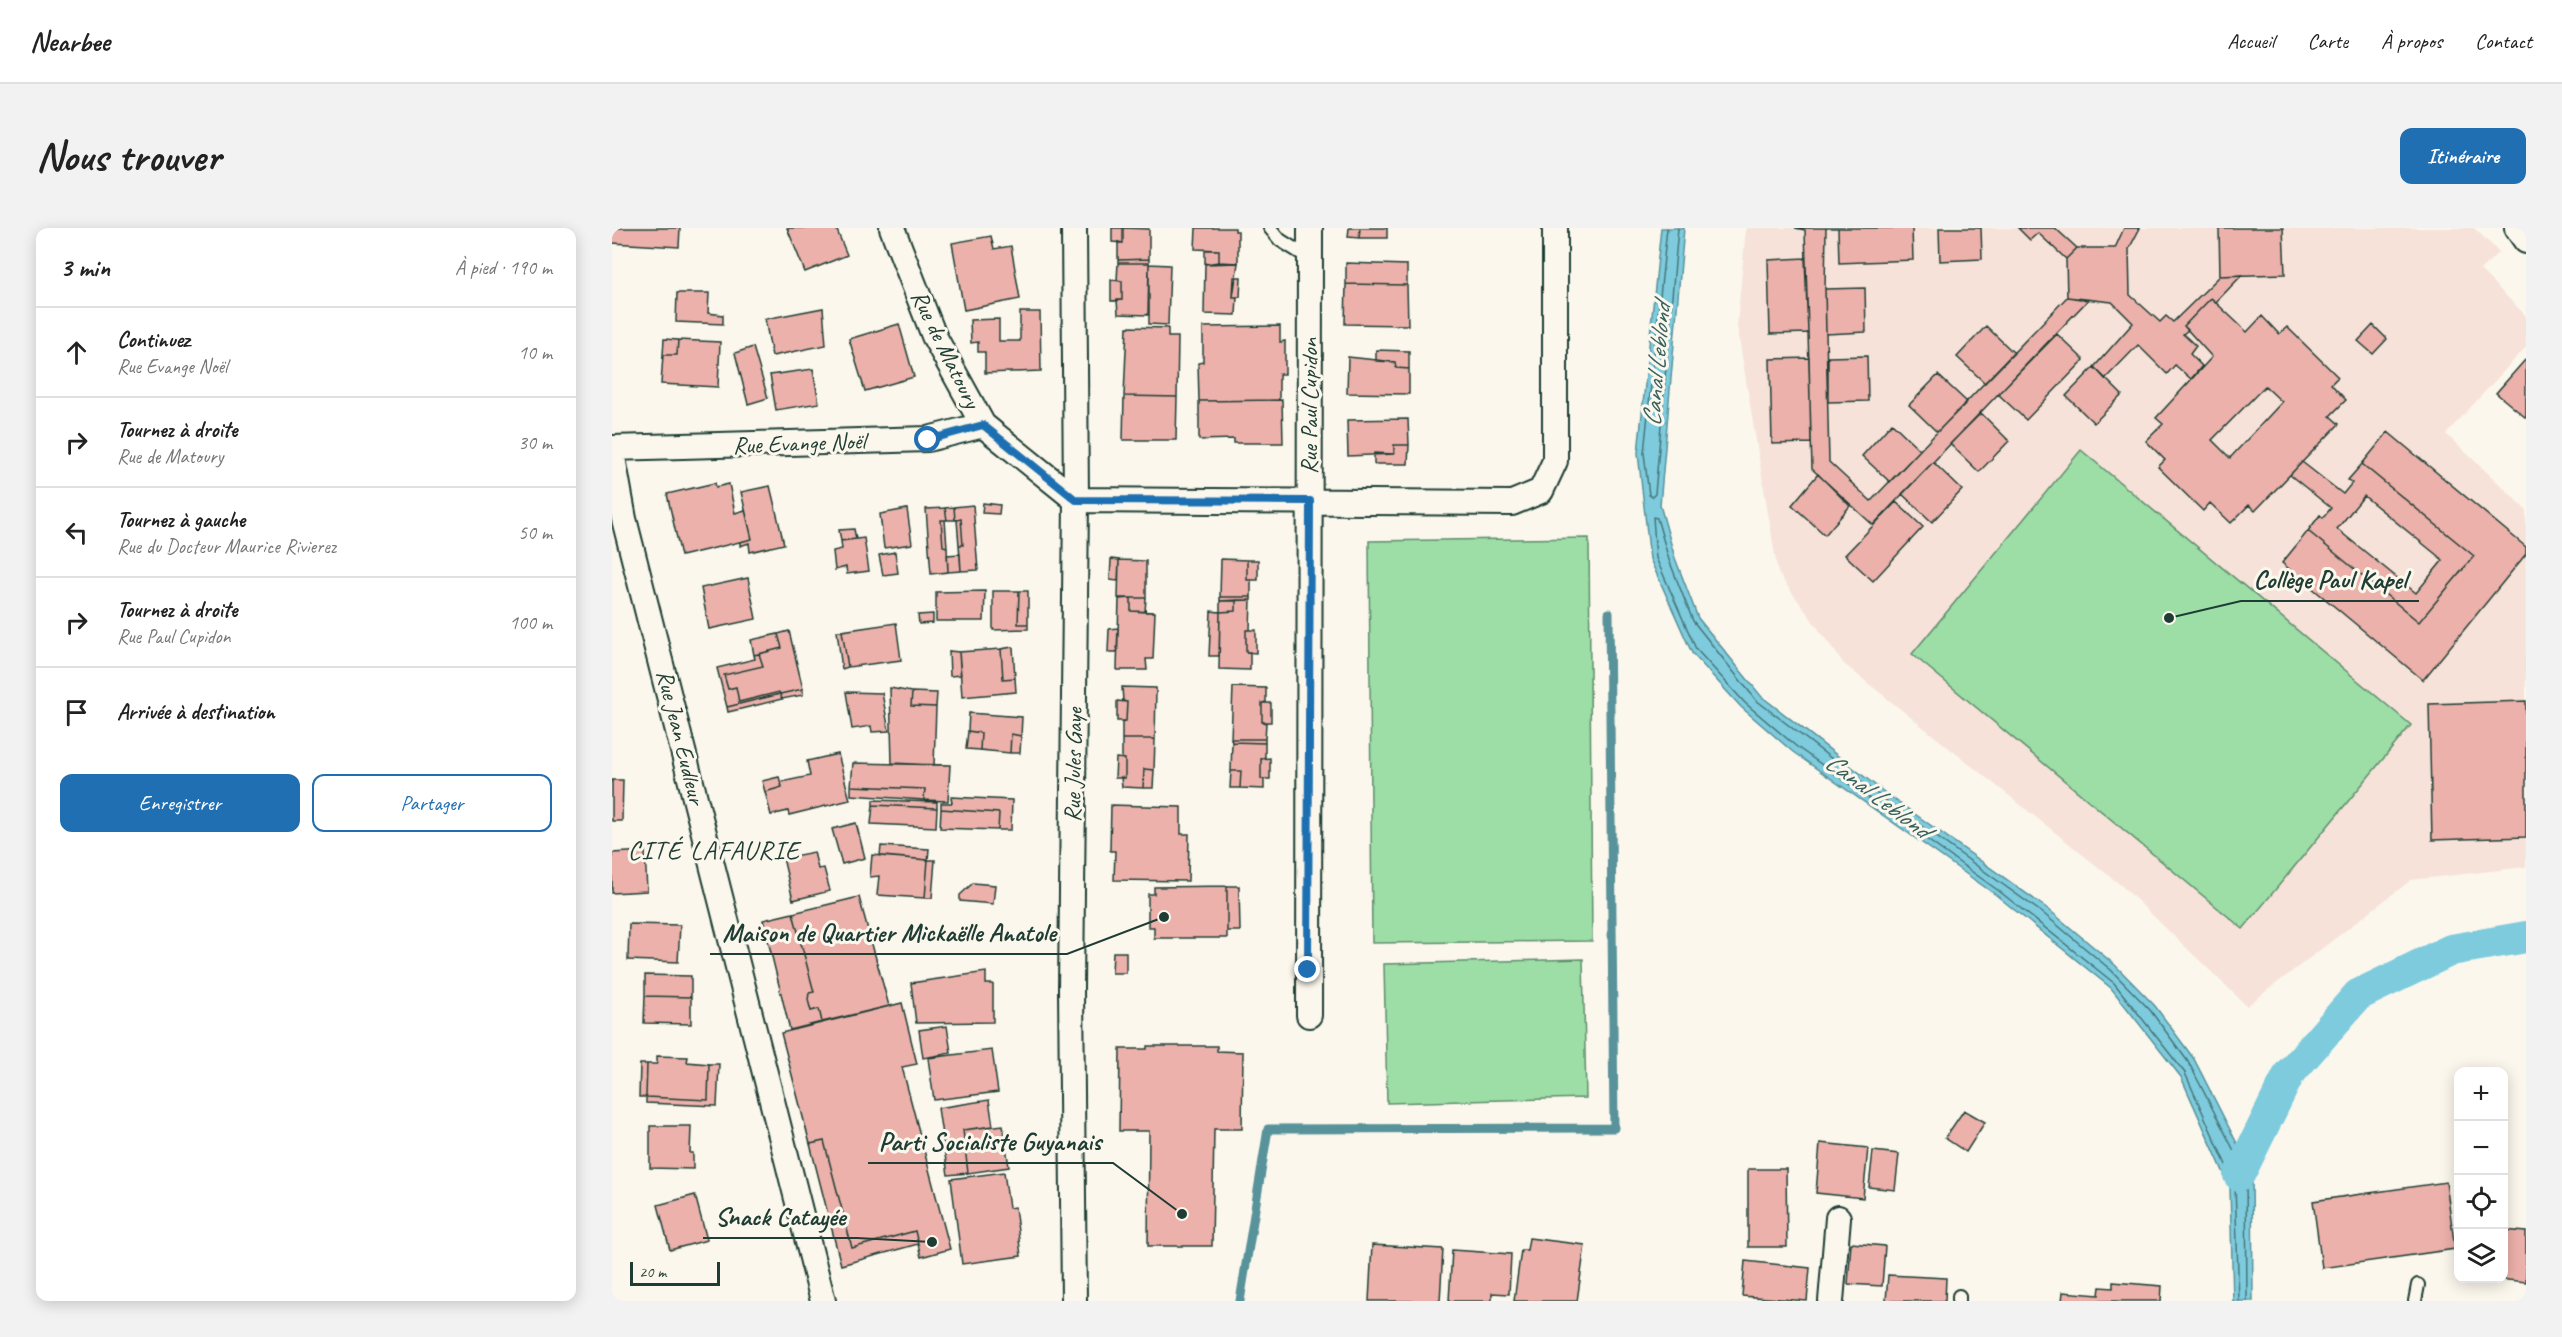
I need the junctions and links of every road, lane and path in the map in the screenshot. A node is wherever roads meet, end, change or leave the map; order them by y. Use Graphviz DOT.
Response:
graph roads {
  1 [pos="892,228"];
  2 [pos="1074,228"];
  3 [pos="1270,228"];
  4 [pos="1310,228"];
  5 [pos="1555,228"];
  6 [pos="1309,258"];
  7 [pos="983,425"];
  8 [pos="612,448"];
  9 [pos="612,453"];
  10 [pos="1076,500"];
  11 [pos="1310,501"];
  12 [pos="618,520"];
  13 [pos="1309,1015"];
  14 [pos="1838,1218"];
  15 [pos="2418,1285"];
  16 [pos="823,1301"];
  17 [pos="1074,1301"];
  18 [pos="1831,1301"];
  19 [pos="2415,1301"];
  1 -- 7 [label="street, Rue de Matoury"];
  2 -- 10 [label="street, Rue Jules Gaye"];
  3 -- 6 [label="lane"];
  4 -- 6 [label="street, Rue Paul Cupidon"];
  5 -- 11 [label="street"];
  6 -- 11 [label="street, Rue Paul Cupidon"];
  7 -- 8 [label="street, Rue Evange Noël"];
  7 -- 10 [label="street, Rue de Matoury"];
  9 -- 12 [label="street, Rue Jean Eudleur"];
  10 -- 11 [label="street"];
  10 -- 17 [label="street, Rue Jules Gaye"];
  11 -- 13 [label="street, Rue Paul Cupidon"];
  12 -- 16 [label="street, Rue Jean Eudleur"];
  14 -- 18 [label="street"];
  15 -- 19 [label="lane"];
}
